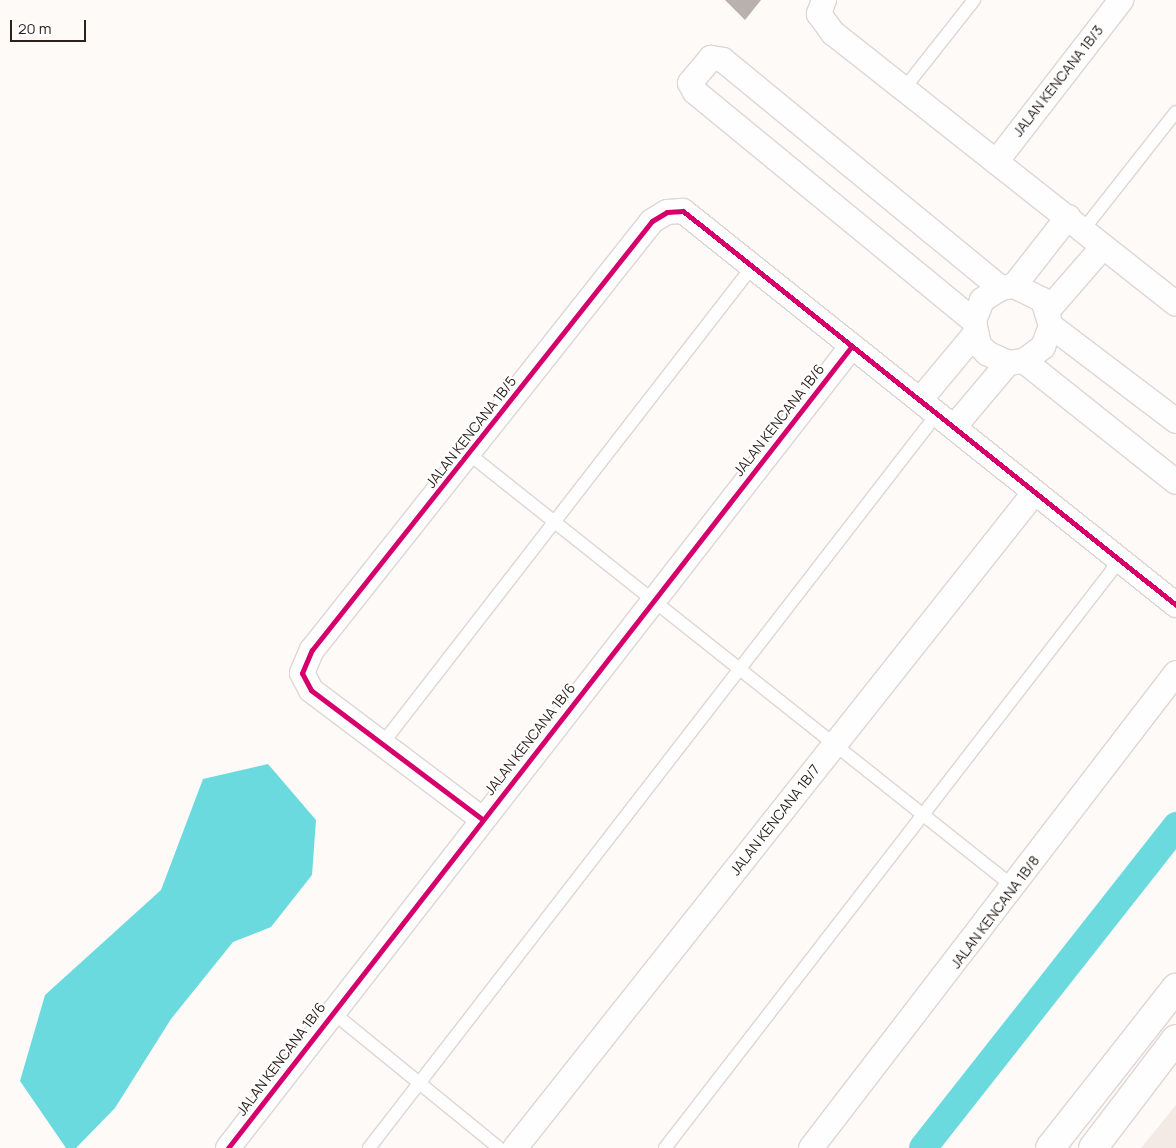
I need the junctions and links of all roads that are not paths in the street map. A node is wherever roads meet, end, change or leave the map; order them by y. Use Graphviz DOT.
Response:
graph roads {
  1 [pos="824,0"];
  2 [pos="974,0"];
  3 [pos="1121,0"];
  4 [pos="903,90"];
  5 [pos="1176,112"];
  6 [pos="996,162"];
  7 [pos="1076,224"];
  8 [pos="1103,248"];
  9 [pos="752,267"];
  10 [pos="1007,287"];
  11 [pos="1176,304"];
  12 [pos="1049,318"];
  13 [pos="974,328"];
  14 [pos="852,346"];
  15 [pos="1016,362"];
  16 [pos="937,414"];
  17 [pos="1176,421"];
  18 [pos="469,454"];
  19 [pos="1176,482"];
  20 [pos="1035,492"];
  21 [pos="554,522"];
  22 [pos="1120,560"];
  23 [pos="652,599"];
  24 [pos="1176,605"];
  25 [pos="740,669"];
  26 [pos="1176,673"];
  27 [pos="382,744"];
  28 [pos="835,745"];
  29 [pos="924,815"];
  30 [pos="482,820"];
  31 [pos="1014,886"];
  32 [pos="1176,988"];
  33 [pos="331,1011"];
  34 [pos="1176,1039"];
  35 [pos="420,1084"];
  36 [pos="228,1148"];
  37 [pos="369,1148"];
  38 [pos="499,1148"];
  39 [pos="515,1148"];
  40 [pos="664,1148"];
  41 [pos="811,1148"];
  42 [pos="1050,1148"];
  43 [pos="1093,1148"];
  1 -- 4 [label="street"];
  2 -- 4 [label="lane"];
  3 -- 6 [label="street, JALAN KENCANA 1B/3"];
  4 -- 6 [label="street"];
  5 -- 7 [label="lane"];
  6 -- 7 [label="street"];
  7 -- 8 [label="street"];
  7 -- 10 [label="street"];
  8 -- 11 [label="street"];
  8 -- 12 [label="street"];
  9 -- 14 [label="street"];
  9 -- 18 [label="street, JALAN KENCANA 1B/5"];
  9 -- 21 [label="lane"];
  10 -- 12 [label="street"];
  10 -- 13 [label="street"];
  10 -- 13 [label="street"];
  12 -- 15 [label="street"];
  12 -- 17 [label="street"];
  13 -- 15 [label="street"];
  13 -- 16 [label="street"];
  14 -- 16 [label="street"];
  14 -- 23 [label="street, JALAN KENCANA 1B/6"];
  15 -- 16 [label="street"];
  15 -- 19 [label="street"];
  16 -- 20 [label="street"];
  16 -- 25 [label="lane"];
  18 -- 21 [label="lane"];
  18 -- 27 [label="street, JALAN KENCANA 1B/5"];
  20 -- 22 [label="street"];
  20 -- 28 [label="street, JALAN KENCANA 1B/7"];
  21 -- 23 [label="lane"];
  21 -- 27 [label="lane"];
  22 -- 24 [label="street"];
  22 -- 29 [label="lane"];
  23 -- 25 [label="lane"];
  23 -- 30 [label="street, JALAN KENCANA 1B/6"];
  25 -- 28 [label="lane"];
  25 -- 35 [label="lane"];
  26 -- 31 [label="street, JALAN KENCANA 1B/8"];
  27 -- 30 [label="street"];
  28 -- 29 [label="lane"];
  28 -- 39 [label="street, JALAN KENCANA 1B/7"];
  29 -- 31 [label="lane"];
  29 -- 40 [label="lane"];
  30 -- 33 [label="street, JALAN KENCANA 1B/6"];
  31 -- 41 [label="street, JALAN KENCANA 1B/8"];
  32 -- 42 [label="street"];
  33 -- 35 [label="lane"];
  33 -- 36 [label="street, JALAN KENCANA 1B/6"];
  34 -- 43 [label="street"];
  35 -- 37 [label="lane"];
  35 -- 38 [label="lane"];
}
